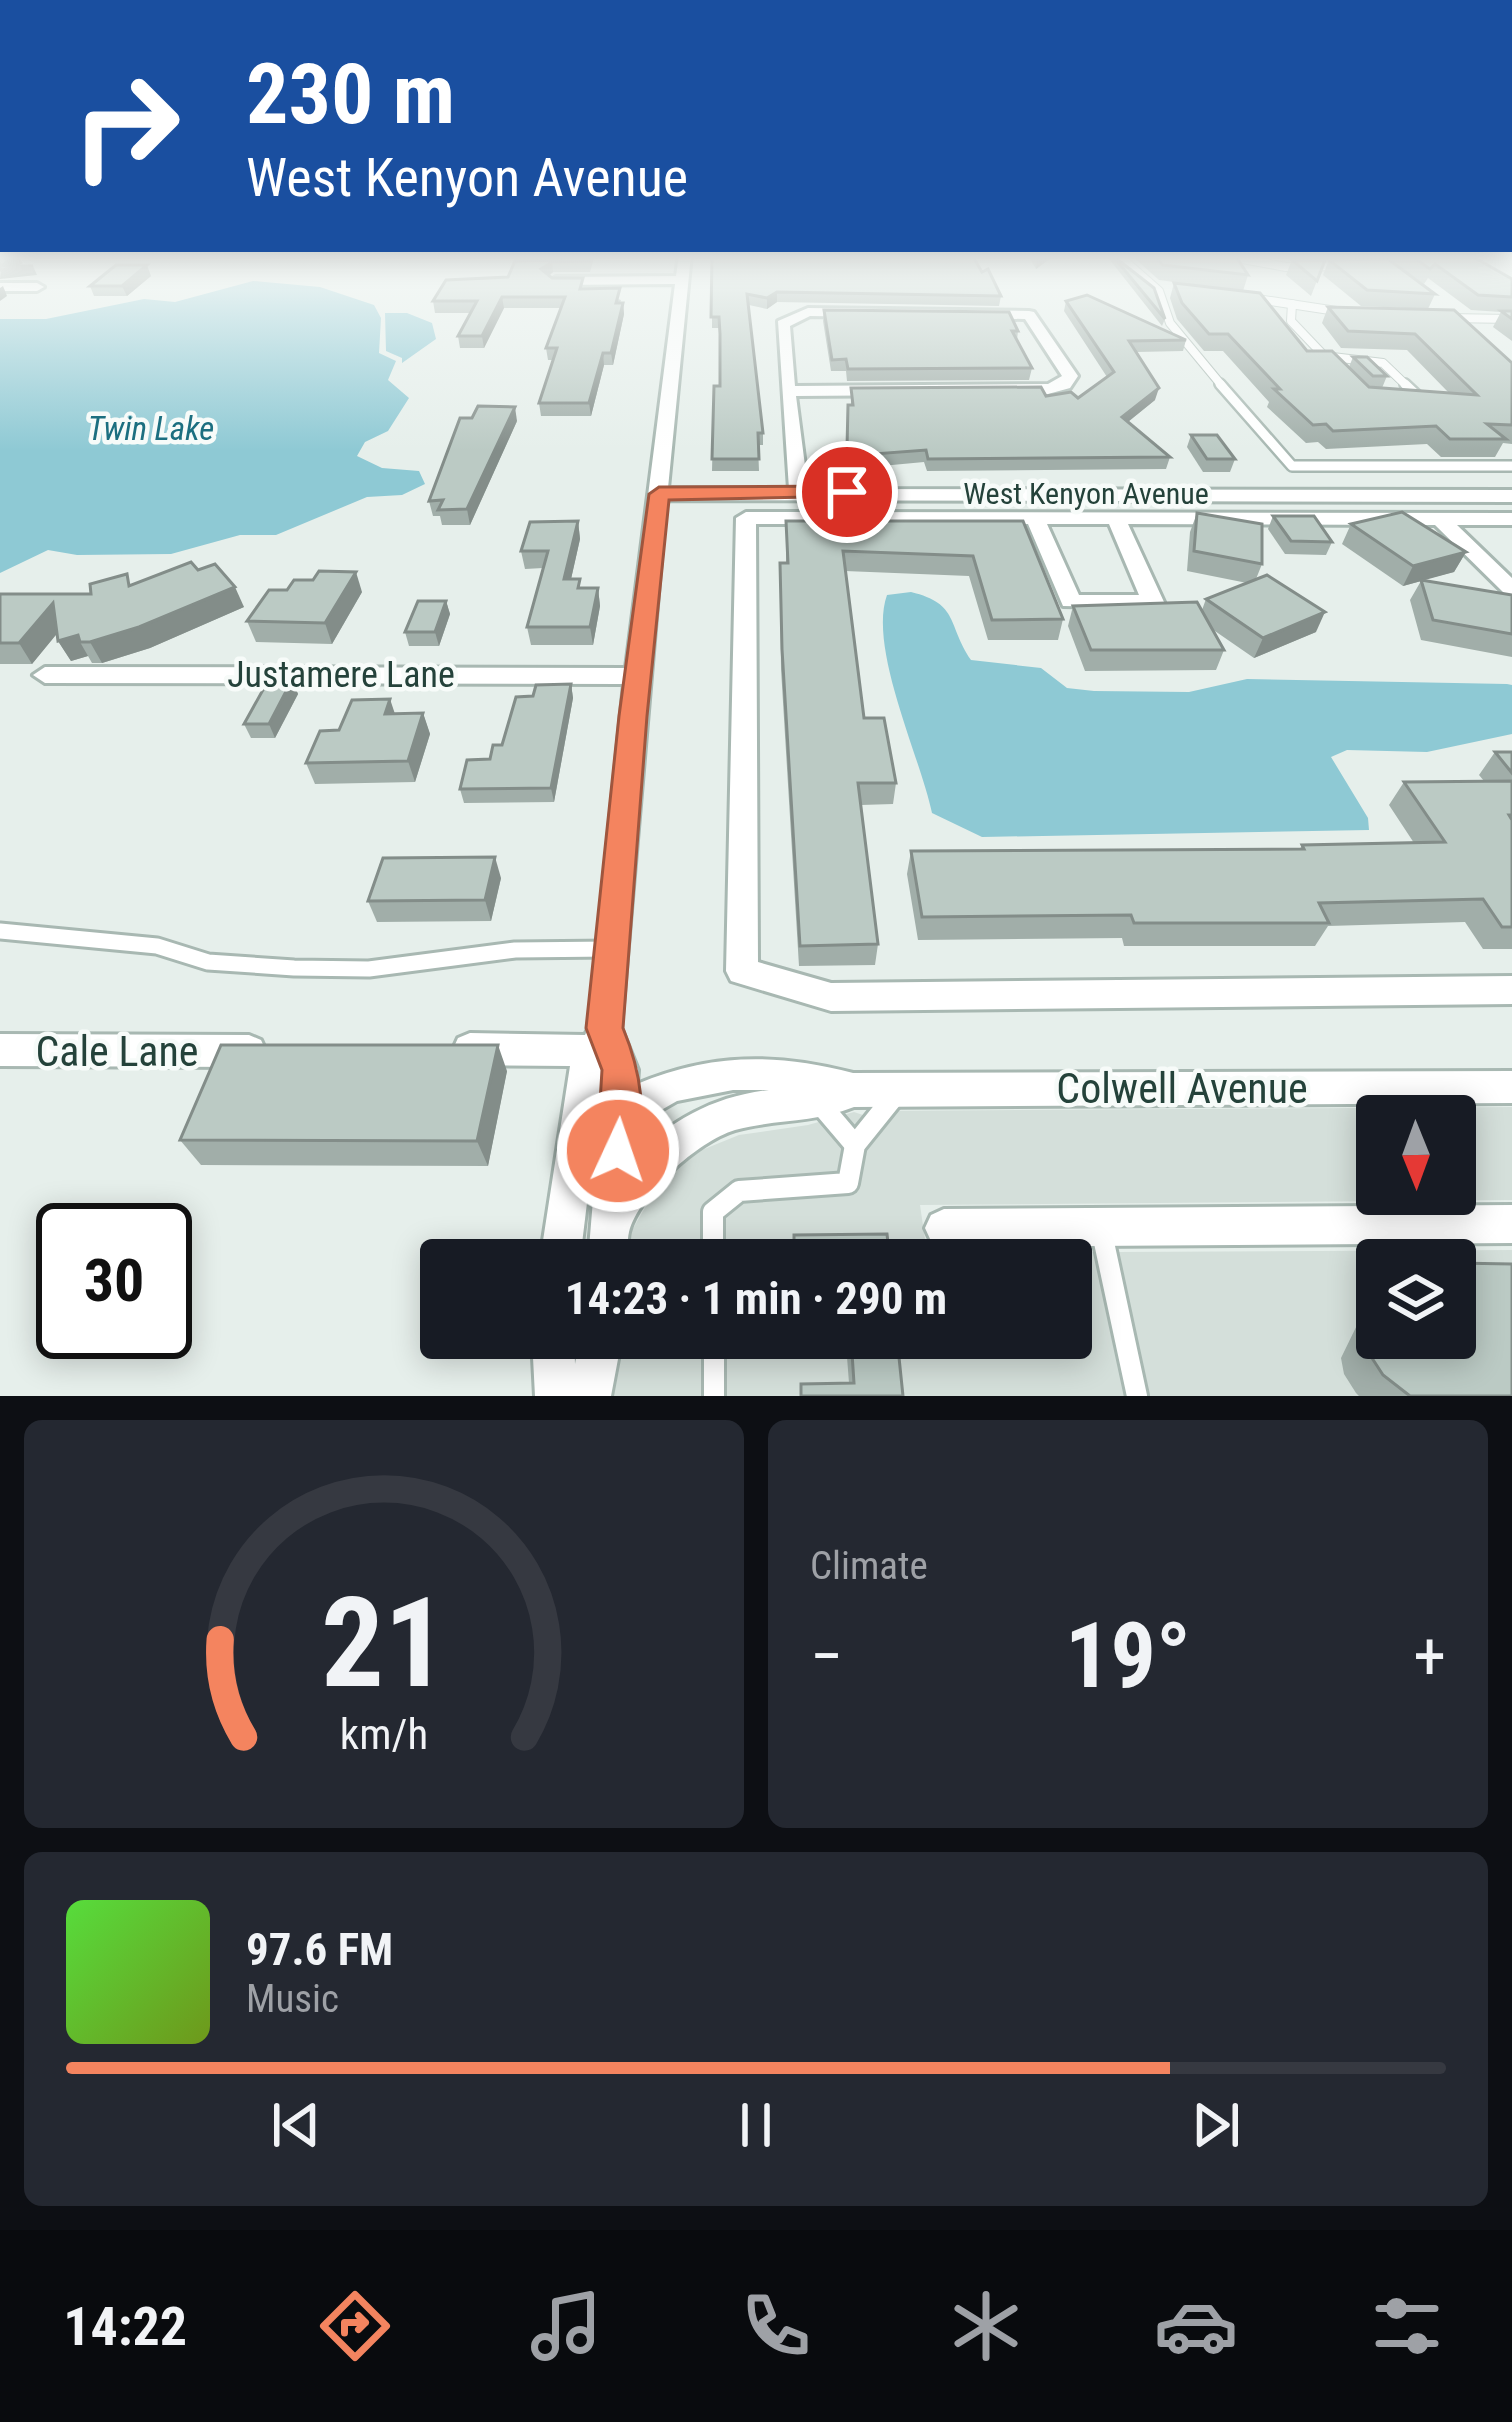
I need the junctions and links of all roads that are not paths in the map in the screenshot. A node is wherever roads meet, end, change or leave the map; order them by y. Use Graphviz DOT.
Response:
graph roads {
  1 [pos="678,320"];
  2 [pos="792,320"];
  3 [pos="1032,320"];
  4 [pos="1169,320"];
  5 [pos="1291,320"];
  6 [pos="1323,356"];
  7 [pos="1337,369"];
  8 [pos="788,391"];
  9 [pos="1402,398"];
  10 [pos="1422,400"];
  11 [pos="1443,401"];
  12 [pos="1512,466"];
  13 [pos="799,492"];
  14 [pos="659,494"];
  15 [pos="1512,496"];
  16 [pos="1035,518"];
  17 [pos="1116,518"];
  18 [pos="1440,519"];
  19 [pos="1512,519"];
  20 [pos="1512,590"];
  21 [pos="45,674"];
  22 [pos="637,676"];
  23 [pos="0,931"];
  24 [pos="611,949"];
  25 [pos="1512,990"];
  26 [pos="599,1040"];
  27 [pos="437,1049"];
  28 [pos="0,1050"];
  29 [pos="275,1051"];
  30 [pos="1512,1087"];
  31 [pos="902,1090"];
  32 [pos="837,1098"];
  33 [pos="621,1114"];
  34 [pos="855,1145"];
  35 [pos="574,1161"];
  36 [pos="1512,1224"];
  37 [pos="1100,1227"];
  38 [pos="944,1228"];
  39 [pos="563,1239"];
  40 [pos="610,1239"];
  41 [pos="612,1239"];
  42 [pos="713,1239"];
  43 [pos="554,1359"];
  44 [pos="597,1359"];
  45 [pos="714,1359"];
  46 [pos="556,1396"];
  47 [pos="590,1396"];
  48 [pos="714,1396"];
  49 [pos="1137,1396"];
  1 -- 14 [label="street"];
  2 -- 8 [label="street"];
  3 -- 8 [label="street"];
  4 -- 12 [label="lane"];
  5 -- 6 [label="lane"];
  6 -- 7 [label="lane"];
  6 -- 10 [label="lane"];
  8 -- 13 [label="street"];
  9 -- 10 [label="lane"];
  10 -- 11 [label="lane"];
  13 -- 14 [label="street, West Kenyon Avenue"];
  13 -- 15 [label="street, West Kenyon Avenue"];
  14 -- 22 [label="street"];
  16 -- 17 [label="street"];
  16 -- 17 [label="street"];
  16 -- 25 [label="street"];
  17 -- 18 [label="street"];
  18 -- 19 [label="street"];
  18 -- 20 [label="street"];
  21 -- 22 [label="street, Justamere Lane"];
  22 -- 24 [label="street"];
  23 -- 24 [label="lane"];
  24 -- 26 [label="street"];
  26 -- 27 [label="street"];
  26 -- 33 [label="street"];
  26 -- 35 [label="street"];
  28 -- 29 [label="street, Cale Lane"];
  30 -- 31 [label="street, Colwell Avenue"];
  31 -- 32 [label="street, Colwell Avenue"];
  31 -- 34 [label="lane"];
  32 -- 33 [label="street, Colwell Avenue"];
  32 -- 34 [label="lane"];
  32 -- 41 [label="street, Colwell Avenue"];
  33 -- 35 [label="street, Colwell Avenue"];
  33 -- 40 [label="street"];
  34 -- 42 [label="lane"];
  35 -- 39 [label="street"];
  36 -- 37 [label="street"];
  37 -- 38 [label="street"];
  37 -- 49 [label="lane"];
  43 -- 46 [label="street"];
  44 -- 47 [label="street"];
  45 -- 48 [label="lane"];
}
